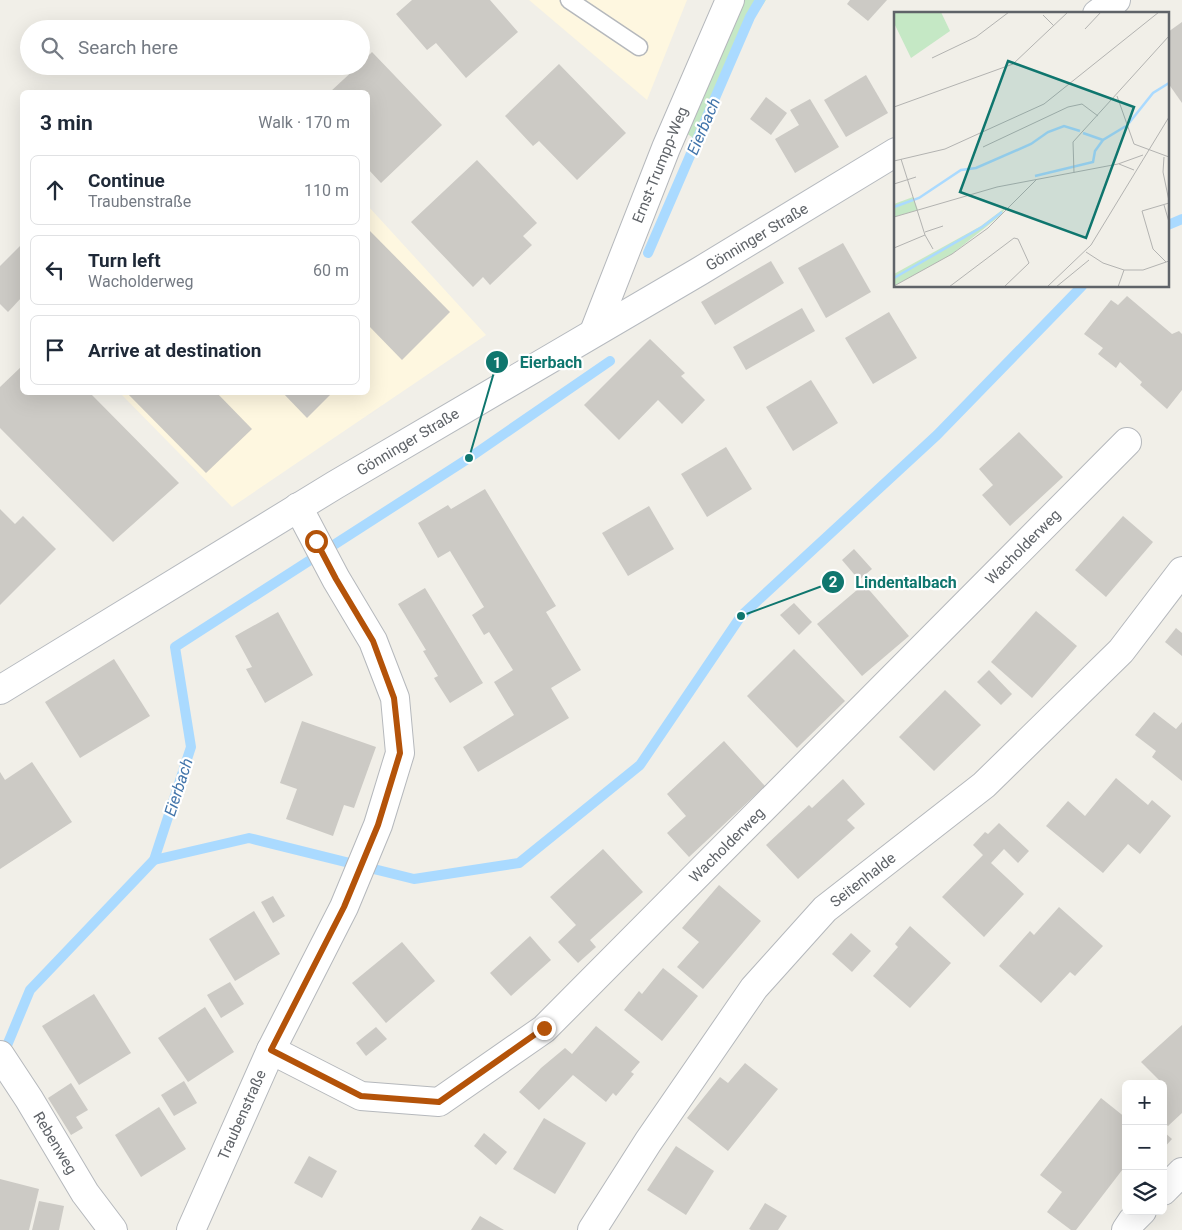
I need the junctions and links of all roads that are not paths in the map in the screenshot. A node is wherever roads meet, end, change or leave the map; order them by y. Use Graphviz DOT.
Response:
graph roads {
  1 [pos="569,0"];
  2 [pos="730,0"];
  3 [pos="1116,0"];
  4 [pos="1100,12"];
  5 [pos="639,47"];
  6 [pos="894,153"];
  7 [pos="598,330"];
  8 [pos="1127,442"];
  9 [pos="298,507"];
  10 [pos="1182,571"];
  11 [pos="0,690"];
  12 [pos="271,1050"];
  13 [pos="0,1056"];
  14 [pos="1182,1172"];
  15 [pos="1167,1187"];
  16 [pos="1138,1215"];
  17 [pos="113,1230"];
  18 [pos="191,1230"];
  19 [pos="592,1230"];
  20 [pos="1126,1230"];
  1 -- 5 [label="lane"];
  2 -- 7 [label="street, Ernst-Trumpp-Weg"];
  3 -- 4 [label="street"];
  6 -- 7 [label="street, Gönninger Straße"];
  7 -- 9 [label="street, Gönninger Straße"];
  8 -- 12 [label="street, Wacholderweg"];
  9 -- 11 [label="street, Gönninger Straße"];
  9 -- 12 [label="street, Traubenstraße"];
  10 -- 19 [label="street, Seitenhalde"];
  12 -- 18 [label="street, Traubenstraße"];
  13 -- 17 [label="street, Rebenweg"];
  14 -- 15 [label="street"];
  16 -- 20 [label="street"];
}
